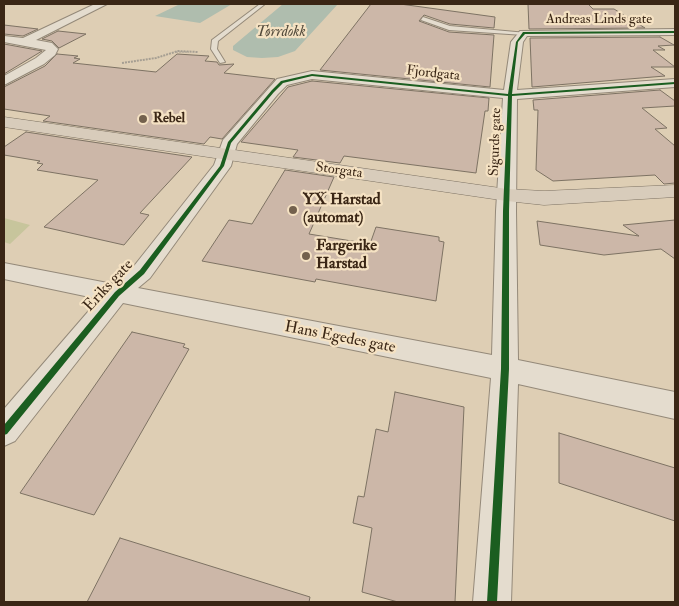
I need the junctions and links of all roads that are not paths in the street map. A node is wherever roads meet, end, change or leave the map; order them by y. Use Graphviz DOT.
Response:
graph roads {
  1 [pos="102,4"];
  2 [pos="263,4"];
  3 [pos="423,19"];
  4 [pos="675,32"];
  5 [pos="524,33"];
  6 [pos="4,39"];
  7 [pos="26,41"];
  8 [pos="222,62"];
  9 [pos="4,81"];
  10 [pos="675,83"];
  11 [pos="510,94"];
  12 [pos="4,122"];
  13 [pos="226,154"];
  14 [pos="675,191"];
  15 [pos="507,195"];
  16 [pos="4,271"];
  17 [pos="117,294"];
  18 [pos="506,369"];
  19 [pos="675,406"];
  20 [pos="4,431"];
  21 [pos="492,602"];
  1 -- 7 [label="street"];
  2 -- 8 [label="lane"];
  3 -- 5 [label="lane"];
  4 -- 5 [label="street, Andreas Linds gate"];
  5 -- 11 [label="street, Sigurds gate"];
  6 -- 7 [label="street"];
  7 -- 9 [label="street"];
  10 -- 11 [label="street, Fjordgata"];
  11 -- 13 [label="street, Fjordgata"];
  11 -- 15 [label="street, Sigurds gate"];
  12 -- 13 [label="highway, Storgata"];
  13 -- 15 [label="highway, Storgata"];
  13 -- 17 [label="street, Eriks gate"];
  14 -- 15 [label="highway, Storgata"];
  15 -- 18 [label="street, Sigurds gate"];
  16 -- 17 [label="street, Hans Egedes gate"];
  17 -- 18 [label="street, Hans Egedes gate"];
  17 -- 20 [label="street, Eriks gate"];
  18 -- 19 [label="street, Hans Egedes gate"];
  18 -- 21 [label="street, Sigurds gate"];
}
